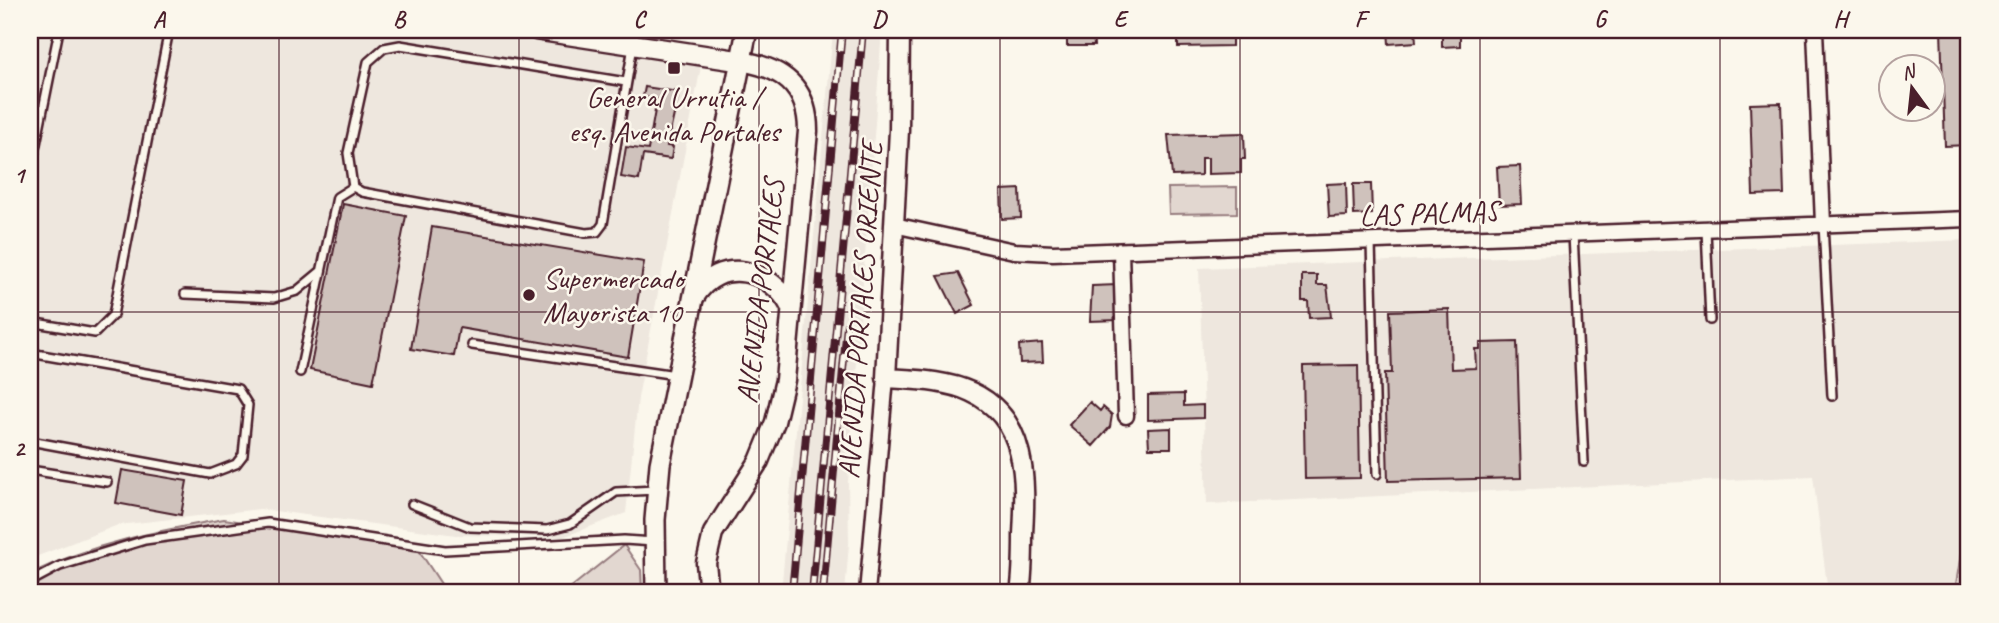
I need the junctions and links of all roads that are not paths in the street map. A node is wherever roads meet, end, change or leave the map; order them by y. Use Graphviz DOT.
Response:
graph roads {
  1 [pos="59,30"];
  2 [pos="167,30"];
  3 [pos="538,30"];
  4 [pos="747,30"];
  5 [pos="900,30"];
  6 [pos="1815,30"];
  7 [pos="633,46"];
  8 [pos="740,61"];
  9 [pos="626,82"];
  10 [pos="30,174"];
  11 [pos="353,187"];
  12 [pos="1969,219"];
  13 [pos="1823,224"];
  14 [pos="894,225"];
  15 [pos="1706,229"];
  16 [pos="1573,234"];
  17 [pos="1371,242"];
  18 [pos="1121,251"];
  19 [pos="321,271"];
  20 [pos="186,294"];
  21 [pos="692,301"];
  22 [pos="792,307"];
  23 [pos="1710,320"];
  24 [pos="30,322"];
  25 [pos="472,345"];
  26 [pos="30,353"];
  27 [pos="300,372"];
  28 [pos="677,375"];
  29 [pos="886,378"];
  30 [pos="1832,396"];
  31 [pos="1126,416"];
  32 [pos="30,442"];
  33 [pos="1584,462"];
  34 [pos="30,470"];
  35 [pos="1377,474"];
  36 [pos="107,482"];
  37 [pos="657,489"];
  38 [pos="412,504"];
  39 [pos="654,542"];
  40 [pos="30,582"];
  41 [pos="656,593"];
  42 [pos="709,593"];
  43 [pos="867,593"];
  44 [pos="1020,593"];
  1 -- 10 [label="lane"];
  2 -- 24 [label="lane"];
  3 -- 7 [label="main road"];
  4 -- 8 [label="main road, AVENIDA PORTALES"];
  5 -- 14 [label="street, AVENIDA PORTALES ORIENTE"];
  6 -- 13 [label="street"];
  7 -- 8 [label="main road"];
  7 -- 9 [label="lane"];
  8 -- 21 [label="main road, AVENIDA PORTALES"];
  8 -- 22 [label="street, AVENIDA PORTALES"];
  9 -- 11 [label="lane"];
  9 -- 11 [label="lane"];
  11 -- 19 [label="lane"];
  12 -- 13 [label="street, LAS PALMAS"];
  13 -- 15 [label="street, LAS PALMAS"];
  13 -- 30 [label="lane"];
  14 -- 18 [label="street, LAS PALMAS"];
  14 -- 29 [label="street, AVENIDA PORTALES ORIENTE"];
  15 -- 16 [label="street, LAS PALMAS"];
  15 -- 23 [label="lane"];
  16 -- 17 [label="street, LAS PALMAS"];
  16 -- 33 [label="lane"];
  17 -- 18 [label="street, LAS PALMAS"];
  17 -- 35 [label="lane"];
  18 -- 31 [label="street"];
  19 -- 20 [label="lane"];
  19 -- 27 [label="lane"];
  21 -- 22 [label="main road"];
  21 -- 28 [label="main road, AVENIDA PORTALES"];
  22 -- 42 [label="street, AVENIDA PORTALES"];
  25 -- 28 [label="lane"];
  26 -- 32 [label="lane"];
  28 -- 37 [label="main road, AVENIDA PORTALES"];
  29 -- 43 [label="street, AVENIDA PORTALES ORIENTE"];
  29 -- 44 [label="street"];
  34 -- 36 [label="lane"];
  37 -- 38 [label="lane"];
  37 -- 39 [label="main road, AVENIDA PORTALES"];
  39 -- 40 [label="lane"];
  39 -- 41 [label="main road, AVENIDA PORTALES"];
}
